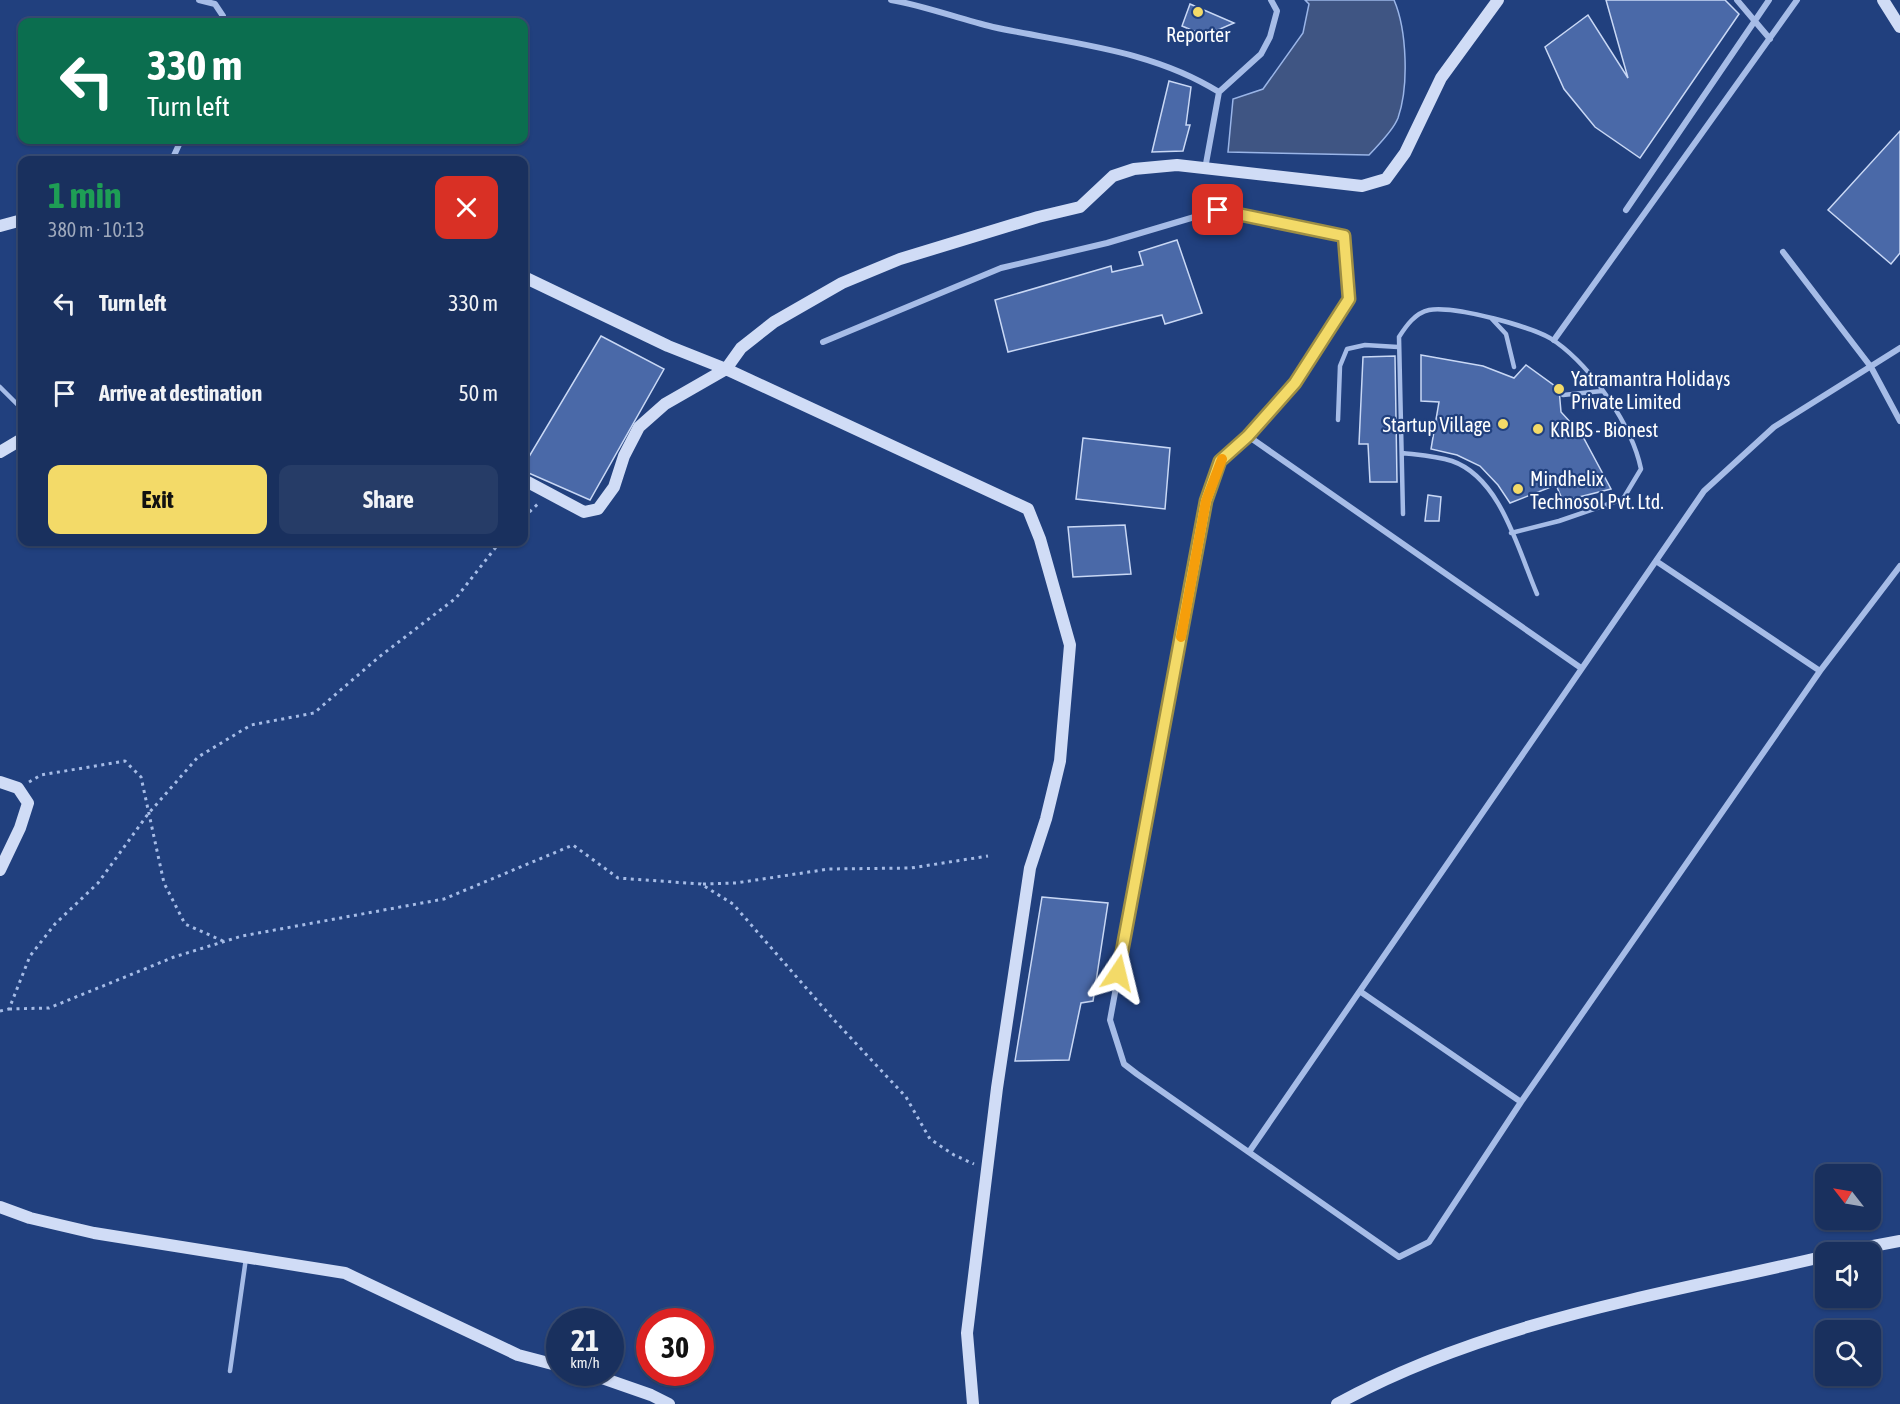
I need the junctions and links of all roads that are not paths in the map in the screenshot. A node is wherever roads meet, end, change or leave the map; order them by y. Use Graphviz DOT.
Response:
graph roads {
  1 [pos="199,0"];
  2 [pos="891,0"];
  3 [pos="1271,0"];
  4 [pos="1498,0"];
  5 [pos="1737,0"];
  6 [pos="1769,0"];
  7 [pos="1797,0"];
  8 [pos="1883,0"];
  9 [pos="222,18"];
  10 [pos="1755,22"];
  11 [pos="1900,27"];
  12 [pos="1770,39"];
  13 [pos="1219,92"];
  14 [pos="1205,169"];
  15 [pos="1626,210"];
  16 [pos="18,220"];
  17 [pos="0,226"];
  18 [pos="1783,252"];
  19 [pos="528,279"];
  20 [pos="1490,317"];
  21 [pos="1554,340"];
  22 [pos="824,342"];
  23 [pos="1398,347"];
  24 [pos="1900,348"];
  25 [pos="1514,367"];
  26 [pos="1871,368"];
  27 [pos="726,369"];
  28 [pos="0,387"];
  29 [pos="1602,391"];
  30 [pos="1563,395"];
  31 [pos="18,406"];
  32 [pos="1338,420"];
  33 [pos="1900,421"];
  34 [pos="1248,436"];
  35 [pos="18,441"];
  36 [pos="0,452"];
  37 [pos="1402,453"];
  38 [pos="528,482"];
  39 [pos="1403,514"];
  40 [pos="1511,533"];
  41 [pos="1656,561"];
  42 [pos="1900,567"];
  43 [pos="1537,594"];
  44 [pos="1581,668"];
  45 [pos="1820,671"];
  46 [pos="0,782"];
  47 [pos="0,870"];
  48 [pos="1361,992"];
  49 [pos="1521,1102"];
  50 [pos="1249,1152"];
  51 [pos="0,1207"];
  52 [pos="1900,1241"];
  53 [pos="1881,1245"];
  54 [pos="246,1258"];
  55 [pos="1815,1259"];
  56 [pos="546,1362"];
  57 [pos="230,1371"];
  58 [pos="624,1386"];
  59 [pos="669,1404"];
  60 [pos="972,1404"];
  61 [pos="1337,1404"];
  1 -- 9 [label="street"];
  2 -- 13 [label="street"];
  3 -- 13 [label="street"];
  4 -- 14 [label="street"];
  5 -- 10 [label="street"];
  6 -- 10 [label="street"];
  7 -- 12 [label="street"];
  8 -- 11 [label="street"];
  10 -- 12 [label="street"];
  10 -- 15 [label="street"];
  12 -- 21 [label="street"];
  13 -- 14 [label="street"];
  14 -- 27 [label="street"];
  16 -- 17 [label="street"];
  18 -- 26 [label="street"];
  19 -- 27 [label="street"];
  20 -- 21 [label="lane"];
  20 -- 23 [label="lane"];
  20 -- 25 [label="lane"];
  21 -- 29 [label="lane"];
  22 -- 34 [label="street"];
  23 -- 32 [label="lane"];
  23 -- 37 [label="lane"];
  24 -- 26 [label="street"];
  26 -- 33 [label="street"];
  26 -- 41 [label="street"];
  27 -- 38 [label="street"];
  27 -- 60 [label="street"];
  28 -- 31 [label="lane"];
  29 -- 30 [label="lane"];
  29 -- 40 [label="lane"];
  34 -- 44 [label="street"];
  34 -- 50 [label="street"];
  35 -- 36 [label="street"];
  37 -- 39 [label="lane"];
  37 -- 40 [label="lane"];
  40 -- 43 [label="lane"];
  41 -- 44 [label="street"];
  41 -- 45 [label="street"];
  42 -- 45 [label="street"];
  44 -- 48 [label="street"];
  45 -- 49 [label="street"];
  46 -- 47 [label="street"];
  48 -- 49 [label="street"];
  48 -- 50 [label="street"];
  49 -- 50 [label="street"];
  51 -- 54 [label="street"];
  52 -- 53 [label="street"];
  54 -- 56 [label="street"];
  54 -- 57 [label="lane"];
  55 -- 61 [label="street"];
  58 -- 59 [label="street"];
}
